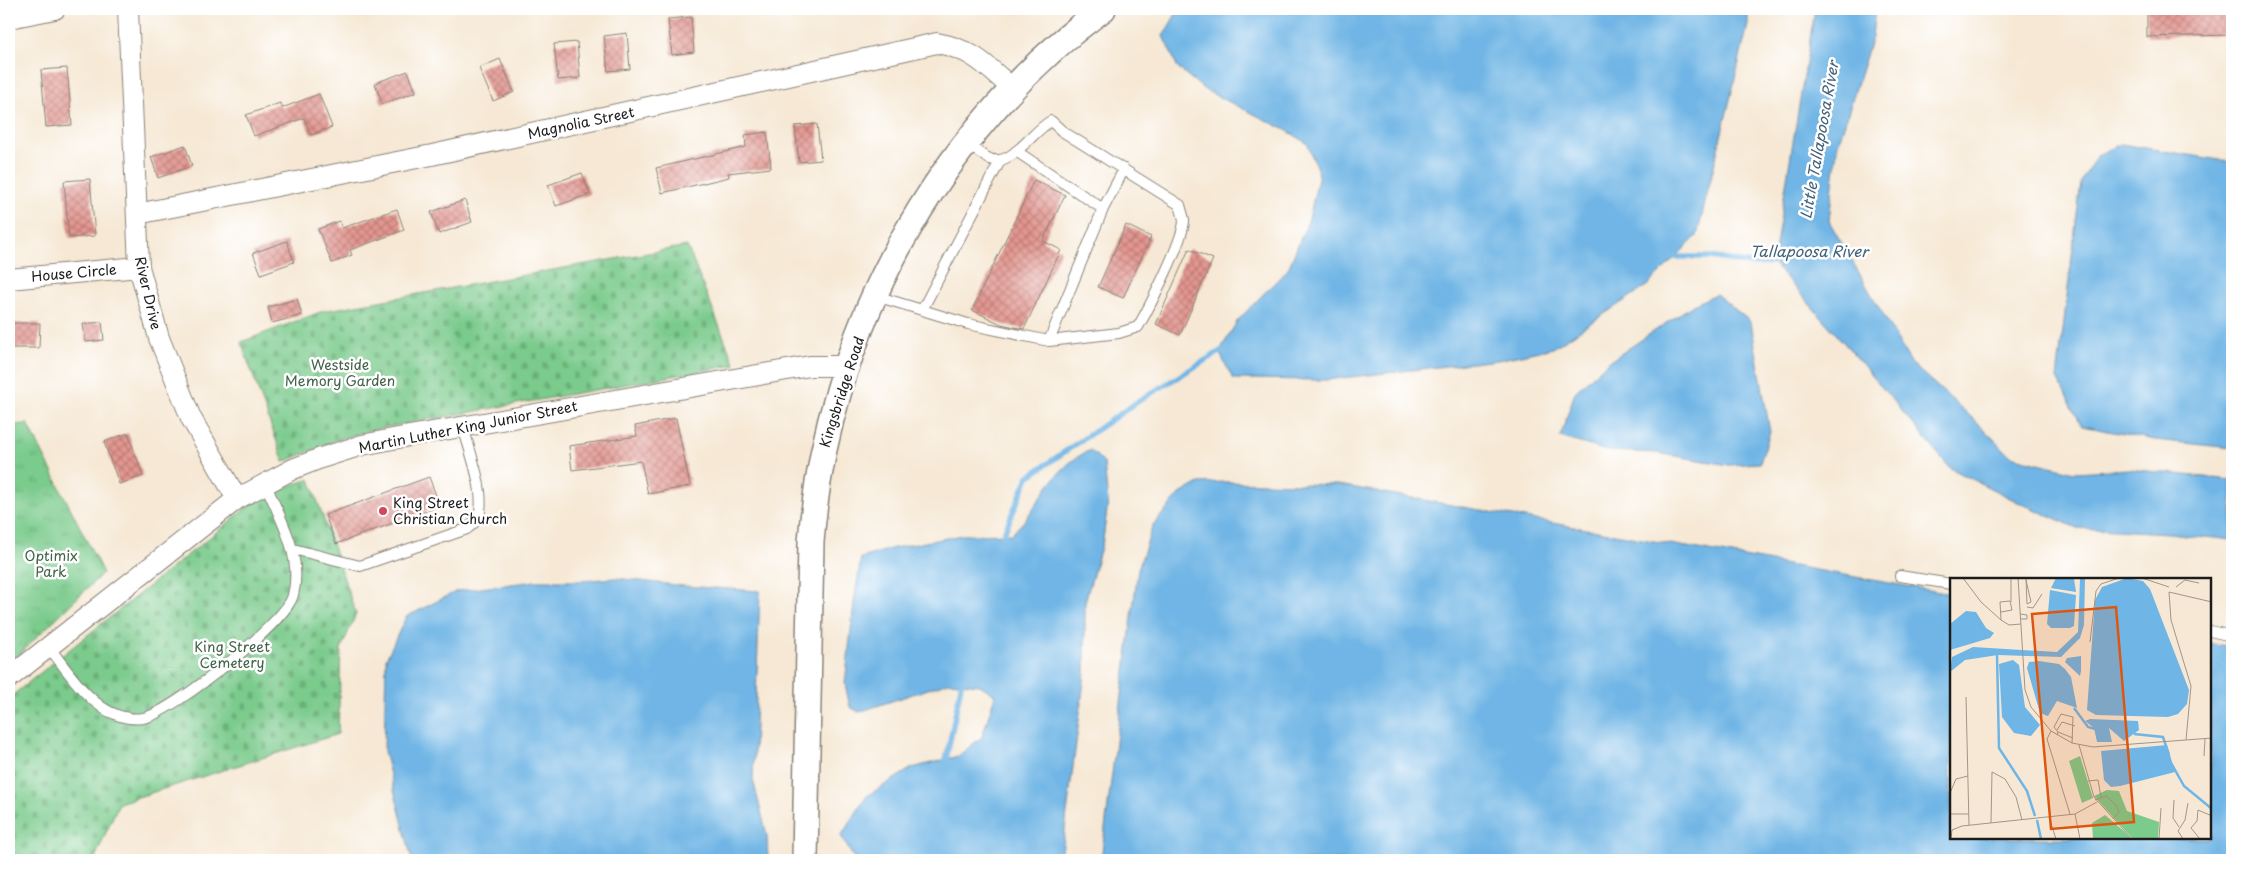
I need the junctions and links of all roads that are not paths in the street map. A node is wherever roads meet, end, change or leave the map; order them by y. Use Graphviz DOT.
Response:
graph roads {
  1 [pos="55,9"];
  2 [pos="128,9"];
  3 [pos="1103,9"];
  4 [pos="9,18"];
  5 [pos="1012,88"];
  6 [pos="966,142"];
  7 [pos="1016,151"];
  8 [pos="1000,162"];
  9 [pos="1124,169"];
  10 [pos="1103,209"];
  11 [pos="136,214"];
  12 [pos="139,267"];
  13 [pos="9,279"];
  14 [pos="875,296"];
  15 [pos="922,310"];
  16 [pos="1049,341"];
  17 [pos="847,366"];
  18 [pos="463,426"];
  19 [pos="265,483"];
  20 [pos="237,499"];
  21 [pos="293,549"];
  22 [pos="1900,576"];
  23 [pos="1950,584"];
  24 [pos="2211,632"];
  25 [pos="2232,636"];
  26 [pos="48,646"];
  27 [pos="9,678"];
  28 [pos="805,860"];
  1 -- 4 [label="street"];
  2 -- 11 [label="street, River Drive"];
  3 -- 5 [label="street, Kingsbridge Road"];
  5 -- 6 [label="street, Kingsbridge Road"];
  5 -- 11 [label="street, Magnolia Street"];
  6 -- 8 [label="lane"];
  6 -- 14 [label="street, Kingsbridge Road"];
  7 -- 8 [label="lane"];
  7 -- 9 [label="lane"];
  7 -- 10 [label="lane"];
  8 -- 15 [label="lane"];
  9 -- 10 [label="lane"];
  9 -- 16 [label="lane"];
  10 -- 16 [label="lane"];
  11 -- 12 [label="street, River Drive"];
  12 -- 13 [label="street, House Circle"];
  12 -- 20 [label="street, River Drive"];
  14 -- 15 [label="lane"];
  14 -- 17 [label="street, Kingsbridge Road"];
  15 -- 16 [label="lane"];
  17 -- 18 [label="street, Martin Luther King Junior Street"];
  17 -- 28 [label="street, Kingsbridge Road"];
  18 -- 19 [label="street, Martin Luther King Junior Street"];
  18 -- 21 [label="lane"];
  19 -- 20 [label="street, Martin Luther King Junior Street"];
  19 -- 21 [label="lane"];
  20 -- 26 [label="street, Martin Luther King Junior Street"];
  21 -- 26 [label="lane"];
  22 -- 23 [label="lane"];
  24 -- 25 [label="lane"];
  26 -- 27 [label="street, Martin Luther King Junior Street"];
}
